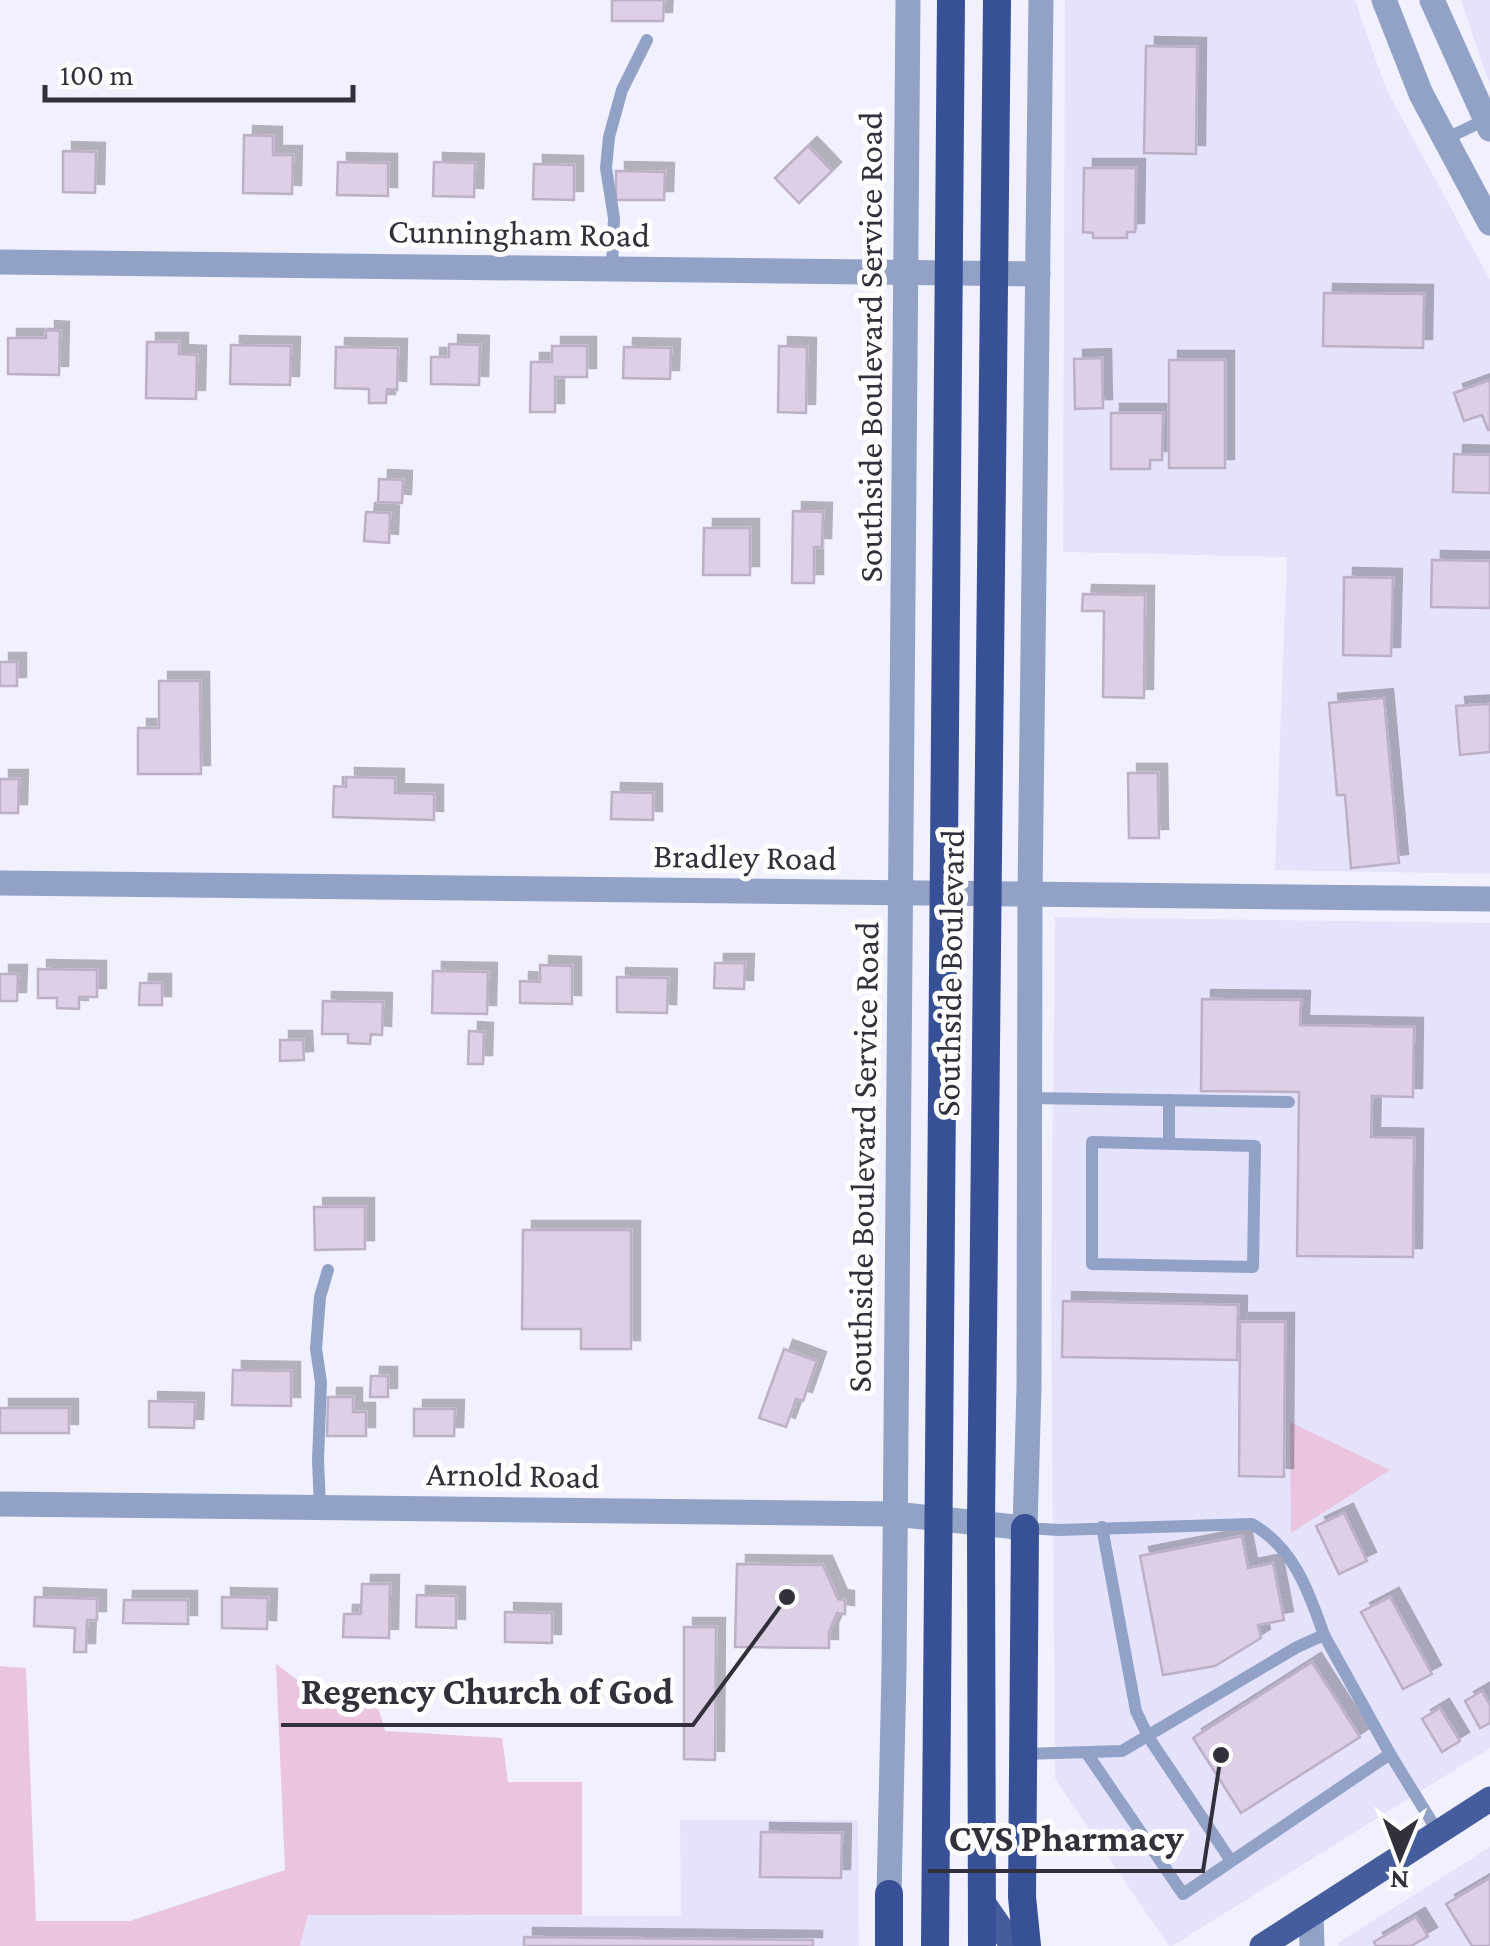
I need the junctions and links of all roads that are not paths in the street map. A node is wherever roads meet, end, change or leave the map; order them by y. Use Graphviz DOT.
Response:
graph roads {
  1 [pos="908,0"];
  2 [pos="951,0"];
  3 [pos="996,0"];
  4 [pos="1041,0"];
  5 [pos="1384,0"];
  6 [pos="1432,0"];
  7 [pos="647,40"];
  8 [pos="1488,124"];
  9 [pos="1445,139"];
  10 [pos="1490,223"];
  11 [pos="0,262"];
  12 [pos="612,269"];
  13 [pos="905,272"];
  14 [pos="948,273"];
  15 [pos="994,274"];
  16 [pos="1038,274"];
  17 [pos="0,883"];
  18 [pos="901,893"];
  19 [pos="944,894"];
  20 [pos="988,894"];
  21 [pos="1030,895"];
  22 [pos="1490,899"];
  23 [pos="1029,1098"];
  24 [pos="1169,1100"];
  25 [pos="1289,1102"];
  26 [pos="1169,1143"];
  27 [pos="328,1270"];
  28 [pos="0,1504"];
  29 [pos="320,1508"];
  30 [pos="894,1514"];
  31 [pos="937,1518"];
  32 [pos="981,1522"];
  33 [pos="1102,1527"];
  34 [pos="1025,1528"];
  35 [pos="1324,1634"];
  36 [pos="1149,1738"];
  37 [pos="1023,1754"];
  38 [pos="1088,1754"];
  39 [pos="1390,1754"];
  40 [pos="1490,1799"];
  41 [pos="1438,1832"];
  42 [pos="1231,1861"];
  43 [pos="936,1891"];
  44 [pos="888,1894"];
  45 [pos="982,1901"];
  46 [pos="1311,1915"];
  47 [pos="889,1946"];
  48 [pos="922,1946"];
  49 [pos="935,1946"];
  50 [pos="982,1946"];
  51 [pos="1013,1946"];
  52 [pos="1027,1946"];
  53 [pos="1262,1946"];
  54 [pos="1312,1946"];
  1 -- 13 [label="street, Southside Boulevard Service Road"];
  2 -- 14 [label="highway, Southside Boulevard"];
  3 -- 15 [label="highway, Southside Boulevard"];
  4 -- 16 [label="street"];
  5 -- 9 [label="street"];
  6 -- 8 [label="street"];
  7 -- 12 [label="lane"];
  8 -- 9 [label="lane"];
  9 -- 10 [label="street"];
  11 -- 12 [label="street, Cunningham Road"];
  12 -- 13 [label="street, Cunningham Road"];
  13 -- 14 [label="street, Cunningham Road"];
  13 -- 18 [label="street, Southside Boulevard Service Road"];
  14 -- 15 [label="street, Cunningham Road"];
  14 -- 19 [label="highway, Southside Boulevard"];
  15 -- 16 [label="street, Cunningham Road"];
  15 -- 20 [label="highway, Southside Boulevard"];
  16 -- 21 [label="street"];
  17 -- 18 [label="street, Bradley Road"];
  18 -- 19 [label="street, Bradley Road"];
  18 -- 30 [label="street, Southside Boulevard Service Road"];
  19 -- 20 [label="street, Bradley Road"];
  19 -- 31 [label="highway, Southside Boulevard"];
  20 -- 21 [label="street, Bradley Road"];
  20 -- 32 [label="highway, Southside Boulevard"];
  21 -- 22 [label="street, Bradley Road"];
  21 -- 23 [label="street"];
  23 -- 24 [label="lane"];
  23 -- 34 [label="street"];
  24 -- 25 [label="lane"];
  24 -- 26 [label="lane"];
  26 -- 26 [label="lane"];
  27 -- 29 [label="lane"];
  28 -- 29 [label="street, Arnold Road"];
  29 -- 30 [label="street, Arnold Road"];
  30 -- 31 [label="street, Arnold Road"];
  30 -- 44 [label="street, Southside Boulevard Service Road"];
  31 -- 32 [label="street, Arnold Road"];
  31 -- 43 [label="highway, Southside Boulevard"];
  32 -- 34 [label="street, Arnold Road"];
  32 -- 45 [label="highway, Southside Boulevard"];
  33 -- 34 [label="lane"];
  33 -- 35 [label="lane"];
  33 -- 36 [label="lane"];
  34 -- 37 [label="highway"];
  35 -- 36 [label="lane"];
  35 -- 39 [label="lane"];
  36 -- 38 [label="lane"];
  36 -- 42 [label="lane"];
  37 -- 38 [label="lane"];
  37 -- 52 [label="highway"];
  38 -- 42 [label="lane"];
  39 -- 41 [label="lane"];
  39 -- 42 [label="lane"];
  40 -- 41 [label="main road"];
  41 -- 46 [label="main road"];
  43 -- 48 [label="highway"];
  43 -- 49 [label="highway, Southside Boulevard"];
  44 -- 47 [label="highway"];
  45 -- 50 [label="highway, Southside Boulevard"];
  45 -- 51 [label="main road"];
  46 -- 53 [label="main road"];
  46 -- 54 [label="street"];
}
